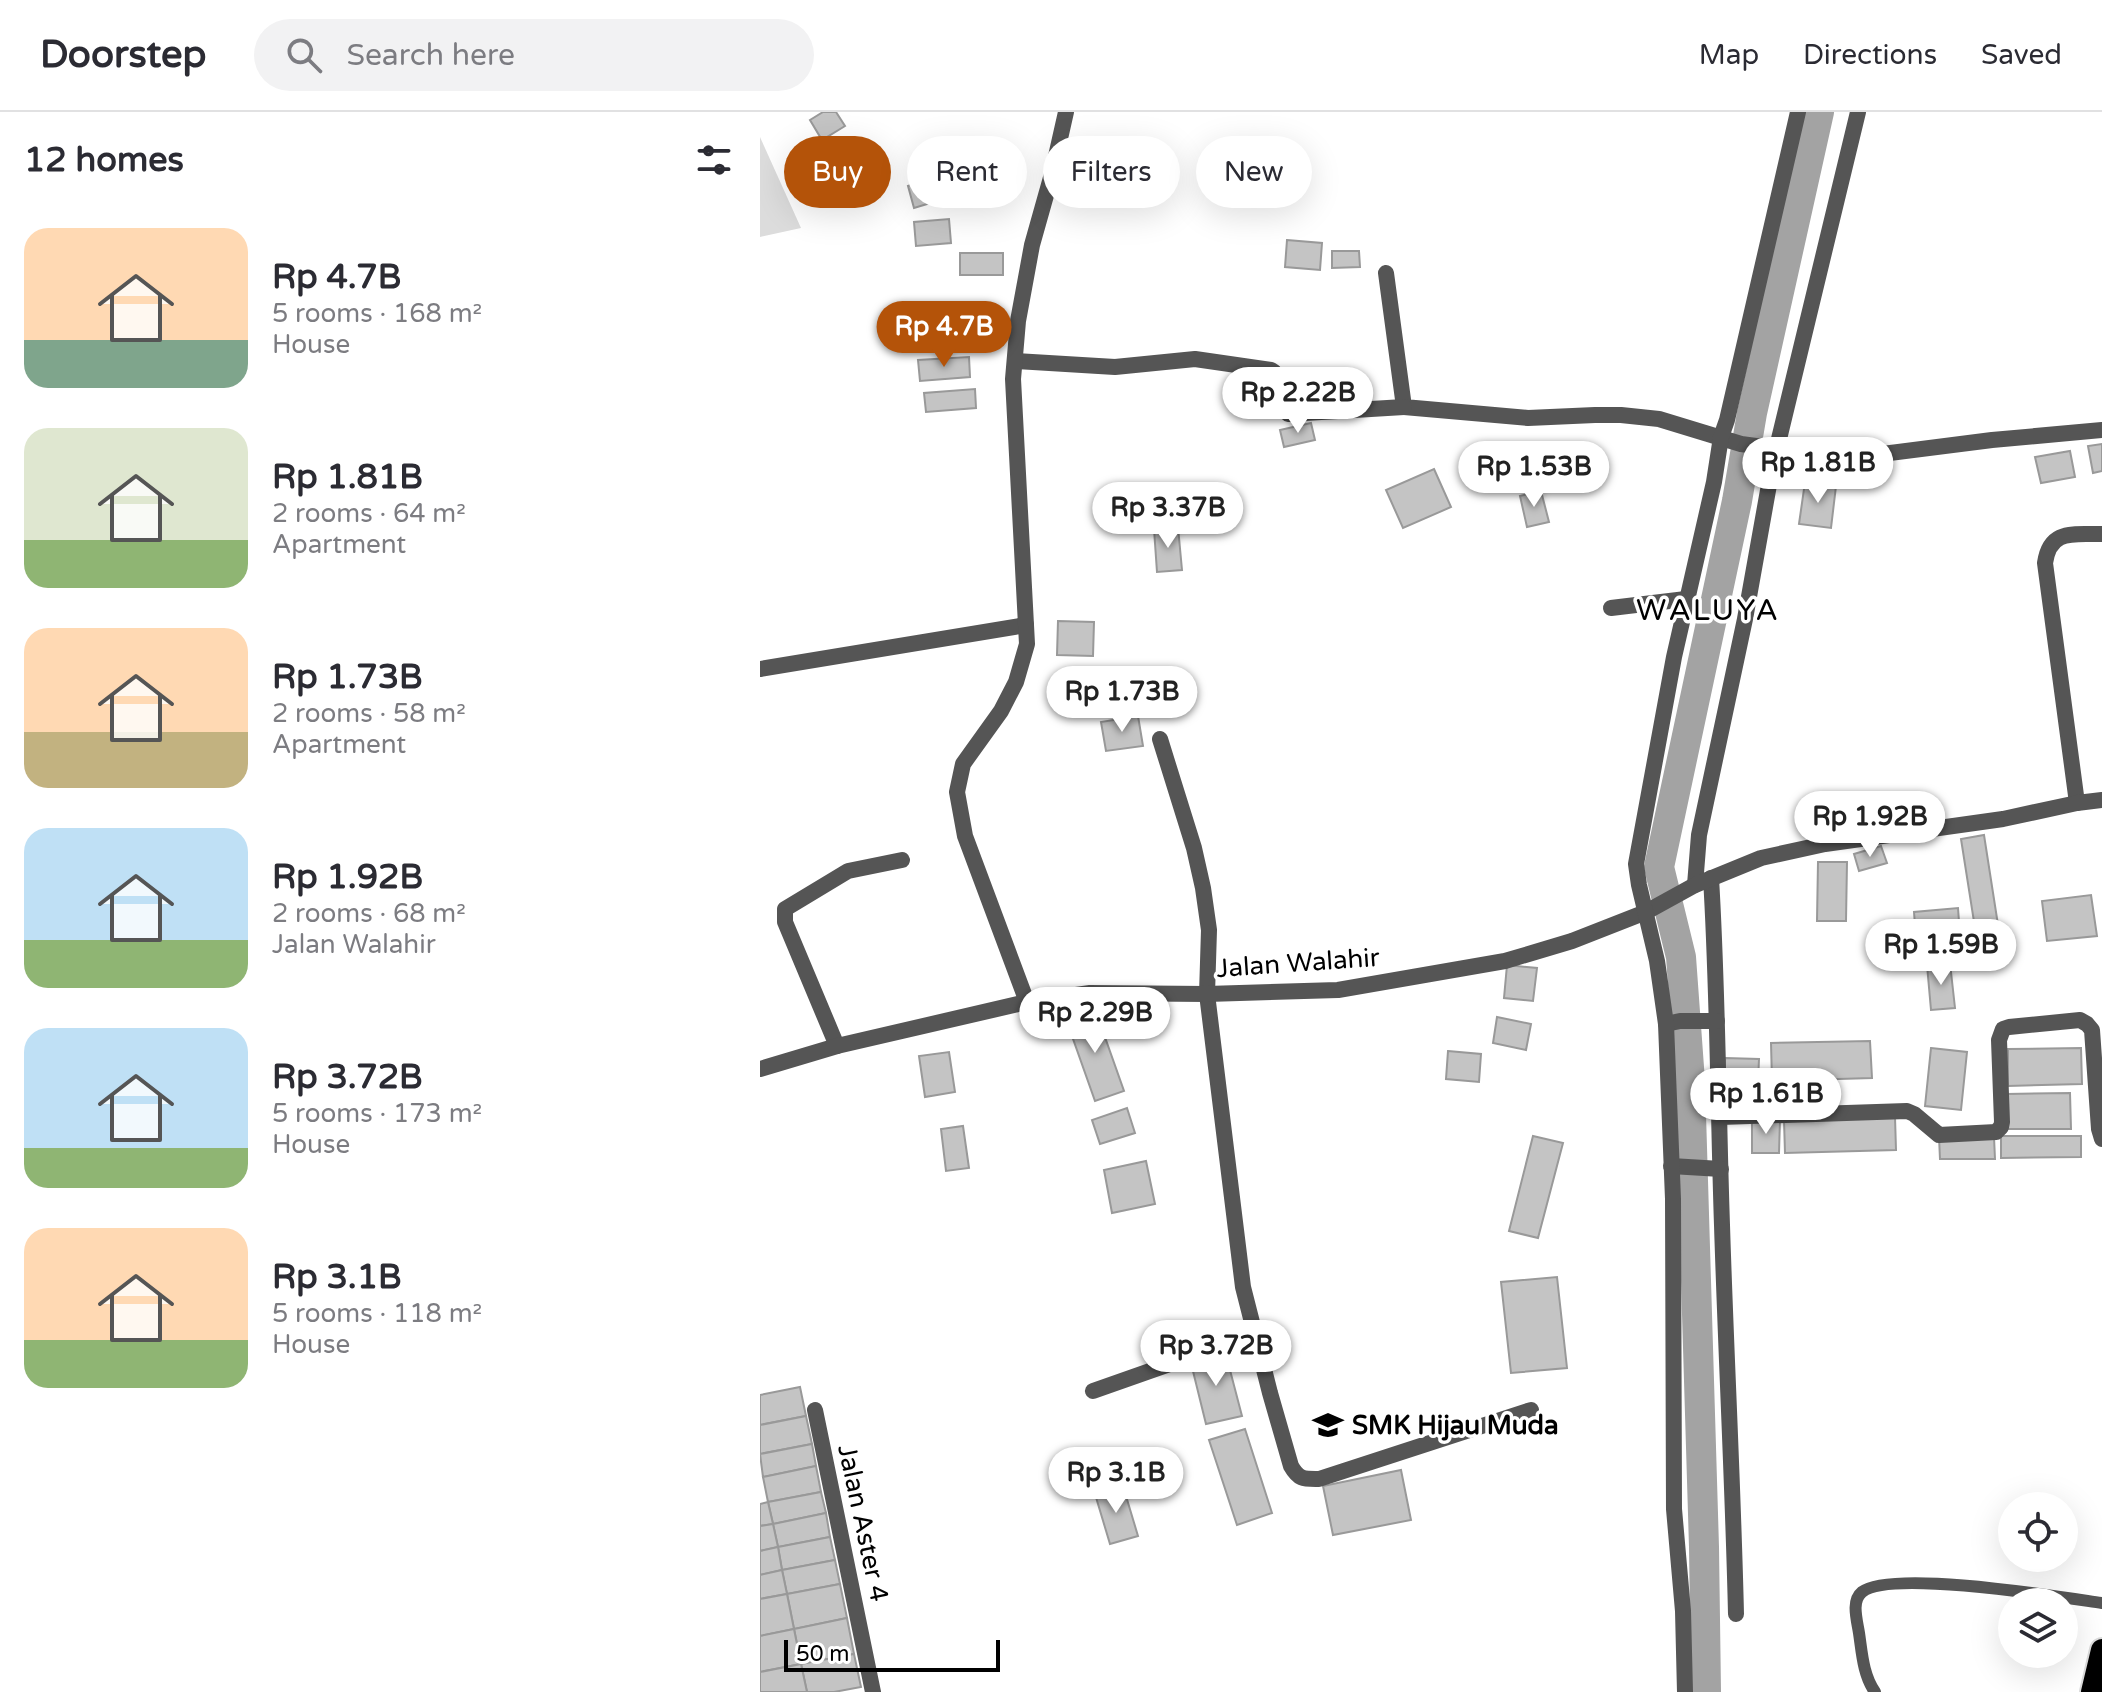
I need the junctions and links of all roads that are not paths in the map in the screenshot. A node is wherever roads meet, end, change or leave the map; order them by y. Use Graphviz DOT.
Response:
graph roads {
  1 [pos="1066,112"];
  2 [pos="1798,112"];
  3 [pos="1858,112"];
  4 [pos="1386,273"];
  5 [pos="1015,361"];
  6 [pos="1404,407"];
  7 [pos="2102,430"];
  8 [pos="1721,437"];
  9 [pos="1774,449"];
  10 [pos="1772,468"];
  11 [pos="2102,534"];
  12 [pos="1686,599"];
  13 [pos="1611,608"];
  14 [pos="1026,625"];
  15 [pos="760,669"];
  16 [pos="1160,739"];
  17 [pos="2102,800"];
  18 [pos="2077,803"];
  19 [pos="902,860"];
  20 [pos="1697,884"];
  21 [pos="1649,911"];
  22 [pos="1207,994"];
  23 [pos="1027,1002"];
  24 [pos="1713,1021"];
  25 [pos="1673,1022"];
  26 [pos="837,1046"];
  27 [pos="760,1069"];
  28 [pos="1720,1117"];
  29 [pos="2102,1139"];
  30 [pos="1677,1167"];
  31 [pos="1718,1169"];
  32 [pos="1255,1334"];
  33 [pos="1093,1391"];
  34 [pos="815,1410"];
  35 [pos="1531,1410"];
  36 [pos="2102,1603"];
  37 [pos="1736,1614"];
  38 [pos="2102,1650"];
  39 [pos="873,1692"];
  40 [pos="1685,1692"];
  41 [pos="1875,1692"];
  42 [pos="2092,1692"];
  1 -- 5 [label="street"];
  2 -- 8 [label="street"];
  3 -- 9 [label="street"];
  4 -- 6 [label="street"];
  5 -- 6 [label="street"];
  5 -- 14 [label="street"];
  6 -- 8 [label="street"];
  7 -- 10 [label="street"];
  8 -- 9 [label="street"];
  8 -- 12 [label="street"];
  9 -- 10 [label="street"];
  10 -- 20 [label="street"];
  11 -- 18 [label="street"];
  12 -- 13 [label="street"];
  12 -- 21 [label="street"];
  14 -- 15 [label="street"];
  14 -- 23 [label="street"];
  16 -- 22 [label="street"];
  17 -- 18 [label="street, Jalan Walahir"];
  18 -- 20 [label="street, Jalan Walahir"];
  19 -- 26 [label="street"];
  20 -- 21 [label="street, Jalan Walahir"];
  20 -- 24 [label="street"];
  21 -- 22 [label="street, Jalan Walahir"];
  21 -- 25 [label="street"];
  22 -- 23 [label="street, Jalan Walahir"];
  22 -- 32 [label="street"];
  23 -- 26 [label="street, Jalan Walahir"];
  24 -- 25 [label="street"];
  24 -- 28 [label="street"];
  25 -- 30 [label="street"];
  26 -- 27 [label="street, Jalan Walahir"];
  28 -- 29 [label="street"];
  28 -- 31 [label="street"];
  30 -- 31 [label="street"];
  30 -- 40 [label="street"];
  31 -- 37 [label="street"];
  32 -- 33 [label="street"];
  32 -- 35 [label="street"];
  34 -- 39 [label="street, Jalan Aster 4"];
  36 -- 41 [label="lane"];
  38 -- 42 [label="highway"];
}
